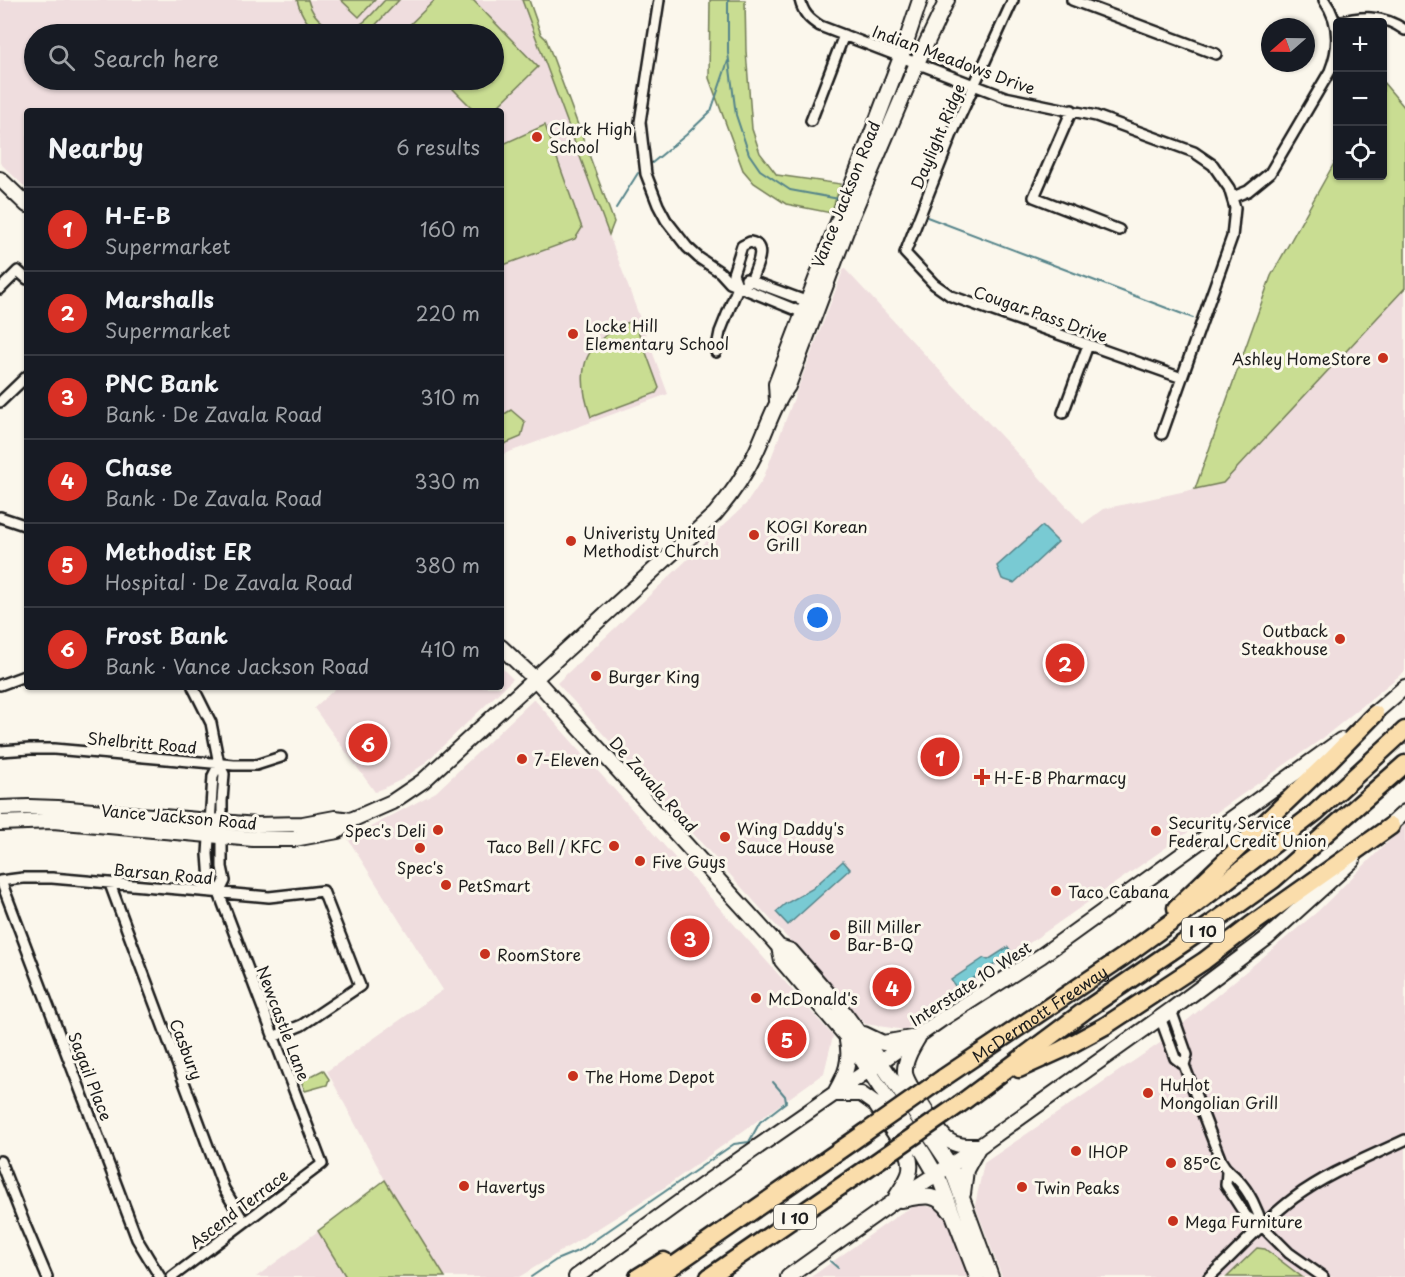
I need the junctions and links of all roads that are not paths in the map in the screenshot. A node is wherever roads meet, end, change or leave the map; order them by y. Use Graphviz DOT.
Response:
graph roads {
  1 [pos="659,0"];
  2 [pos="800,0"];
  3 [pos="920,0"];
  4 [pos="946,0"];
  5 [pos="1013,0"];
  6 [pos="1072,0"];
  7 [pos="1324,0"];
  8 [pos="1356,18"];
  9 [pos="1380,18"];
  10 [pos="1333,19"];
  11 [pos="1387,20"];
  12 [pos="1405,30"];
  13 [pos="844,35"];
  14 [pos="1216,54"];
  15 [pos="900,57"];
  16 [pos="917,63"];
  17 [pos="1333,63"];
  18 [pos="974,85"];
  19 [pos="1072,110"];
  20 [pos="811,121"];
  21 [pos="0,179"];
  22 [pos="1233,197"];
  23 [pos="24,202"];
  24 [pos="1119,230"];
  25 [pos="905,252"];
  26 [pos="720,272"];
  27 [pos="733,274"];
  28 [pos="24,276"];
  29 [pos="751,281"];
  30 [pos="738,287"];
  31 [pos="0,289"];
  32 [pos="811,310"];
  33 [pos="1088,345"];
  34 [pos="716,352"];
  35 [pos="1182,378"];
  36 [pos="24,379"];
  37 [pos="0,402"];
  38 [pos="1063,413"];
  39 [pos="1162,434"];
  40 [pos="0,517"];
  41 [pos="24,525"];
  42 [pos="504,650"];
  43 [pos="24,676"];
  44 [pos="535,679"];
  45 [pos="0,685"];
  46 [pos="1405,687"];
  47 [pos="194,690"];
  48 [pos="1375,714"];
  49 [pos="1405,730"];
  50 [pos="0,751"];
  51 [pos="280,757"];
  52 [pos="219,764"];
  53 [pos="1405,764"];
  54 [pos="212,788"];
  55 [pos="223,789"];
  56 [pos="0,808"];
  57 [pos="1405,813"];
  58 [pos="0,823"];
  59 [pos="1391,826"];
  60 [pos="216,829"];
  61 [pos="222,867"];
  62 [pos="209,868"];
  63 [pos="0,881"];
  64 [pos="110,884"];
  65 [pos="219,893"];
  66 [pos="1123,957"];
  67 [pos="1165,1014"];
  68 [pos="853,1034"];
  69 [pos="919,1036"];
  70 [pos="273,1037"];
  71 [pos="881,1063"];
  72 [pos="868,1071"];
  73 [pos="990,1082"];
  74 [pos="833,1095"];
  75 [pos="1405,1140"];
  76 [pos="980,1146"];
  77 [pos="0,1161"];
  78 [pos="322,1164"];
  79 [pos="950,1165"];
  80 [pos="808,1173"];
  81 [pos="936,1174"];
  82 [pos="963,1200"];
  83 [pos="893,1202"];
  84 [pos="957,1221"];
  85 [pos="244,1222"];
  86 [pos="1262,1226"];
  87 [pos="47,1277"];
  88 [pos="160,1277"];
  89 [pos="172,1277"];
  90 [pos="576,1277"];
  91 [pos="638,1277"];
  92 [pos="657,1277"];
  93 [pos="709,1277"];
  94 [pos="788,1277"];
  95 [pos="977,1277"];
  96 [pos="991,1277"];
  97 [pos="1209,1277"];
  98 [pos="1323,1277"];
  1 -- 26 [label="street"];
  2 -- 13 [label="street, Indian Meadows Drive"];
  3 -- 15 [label="main road, Vance Jackson Road"];
  4 -- 16 [label="main road, Vance Jackson Road"];
  5 -- 18 [label="street, Daylight Ridge"];
  6 -- 14 [label="street"];
  7 -- 10 [label="street"];
  8 -- 9 [label="street"];
  11 -- 12 [label="street"];
  13 -- 15 [label="street, Indian Meadows Drive"];
  13 -- 20 [label="street"];
  15 -- 16 [label="street, Indian Meadows Drive"];
  15 -- 32 [label="main road, Vance Jackson Road"];
  16 -- 18 [label="street, Indian Meadows Drive"];
  16 -- 32 [label="main road, Vance Jackson Road"];
  17 -- 22 [label="street"];
  18 -- 19 [label="street, Indian Meadows Drive"];
  18 -- 25 [label="street, Daylight Ridge"];
  19 -- 22 [label="street, Indian Meadows Drive"];
  19 -- 24 [label="street"];
  21 -- 23 [label="main road"];
  22 -- 35 [label="street, Indian Meadows Drive"];
  25 -- 33 [label="street, Cougar Pass Drive"];
  26 -- 27 [label="street"];
  26 -- 30 [label="street"];
  27 -- 29 [label="street"];
  27 -- 29 [label="street"];
  27 -- 30 [label="street"];
  28 -- 31 [label="street"];
  29 -- 30 [label="street"];
  29 -- 32 [label="street"];
  30 -- 32 [label="street"];
  30 -- 34 [label="street"];
  32 -- 44 [label="main road, Vance Jackson Road"];
  33 -- 35 [label="street, Cougar Pass Drive"];
  33 -- 38 [label="street"];
  35 -- 39 [label="street, Indian Meadows Drive"];
  36 -- 37 [label="street"];
  40 -- 41 [label="street"];
  42 -- 44 [label="main road, De Zavala Road"];
  43 -- 45 [label="street"];
  44 -- 60 [label="main road, Vance Jackson Road"];
  44 -- 68 [label="main road, De Zavala Road"];
  46 -- 48 [label="main road, Interstate 10 West"];
  47 -- 52 [label="street, Newcastle Lane"];
  48 -- 66 [label="highway"];
  48 -- 69 [label="main road, Interstate 10 West"];
  49 -- 66 [label="highway, McDermott Freeway / I 10"];
  50 -- 52 [label="street, Shelbritt Road"];
  51 -- 52 [label="street, Shelbritt Road"];
  52 -- 54 [label="street, Newcastle Lane"];
  52 -- 55 [label="street, Newcastle Lane"];
  53 -- 73 [label="highway, McDermott Freeway / I 10"];
  54 -- 55 [label="street"];
  54 -- 60 [label="street, Newcastle Lane"];
  55 -- 60 [label="street, Newcastle Lane"];
  56 -- 60 [label="main road, Vance Jackson Road"];
  57 -- 59 [label="main road"];
  58 -- 60 [label="main road, Vance Jackson Road"];
  59 -- 67 [label="main road"];
  59 -- 73 [label="highway"];
  60 -- 61 [label="street, Newcastle Lane"];
  60 -- 62 [label="street, Newcastle Lane"];
  61 -- 62 [label="street"];
  61 -- 65 [label="street, Newcastle Lane"];
  62 -- 65 [label="street, Newcastle Lane"];
  63 -- 64 [label="street, Barsan Road"];
  63 -- 88 [label="street, Sagail Place"];
  64 -- 65 [label="street, Barsan Road"];
  64 -- 85 [label="street, Casbury"];
  65 -- 70 [label="street, Newcastle Lane"];
  65 -- 70 [label="street, Barsan Road"];
  66 -- 80 [label="highway, McDermott Freeway / I 10, bridge"];
  67 -- 76 [label="main road"];
  67 -- 86 [label="street"];
  68 -- 69 [label="main road"];
  68 -- 71 [label="main road, De Zavala Road"];
  68 -- 72 [label="main road, De Zavala Road"];
  68 -- 74 [label="main road"];
  69 -- 71 [label="main road, Interstate 10 West"];
  69 -- 76 [label="main road"];
  70 -- 78 [label="street, Newcastle Lane"];
  71 -- 72 [label="main road, Interstate 10 West"];
  71 -- 79 [label="main road, De Zavala Road"];
  72 -- 74 [label="main road, Interstate 10 West"];
  72 -- 81 [label="main road, De Zavala Road"];
  73 -- 93 [label="highway, McDermott Freeway / I 10, bridge"];
  74 -- 83 [label="main road"];
  74 -- 90 [label="main road, Interstate 10 West"];
  75 -- 86 [label="street"];
  76 -- 79 [label="main road"];
  76 -- 82 [label="main road"];
  77 -- 87 [label="street"];
  78 -- 85 [label="street, Ascend Terrace"];
  79 -- 81 [label="main road"];
  79 -- 82 [label="main road, De Zavala Road"];
  80 -- 91 [label="highway"];
  80 -- 92 [label="highway, McDermott Freeway / I 10"];
  81 -- 83 [label="main road"];
  81 -- 84 [label="main road, De Zavala Road"];
  82 -- 96 [label="main road, De Zavala Road"];
  83 -- 84 [label="main road"];
  83 -- 94 [label="main road"];
  84 -- 95 [label="main road, De Zavala Road"];
  85 -- 89 [label="street, Ascend Terrace"];
  86 -- 97 [label="street"];
  86 -- 98 [label="street"];
}
